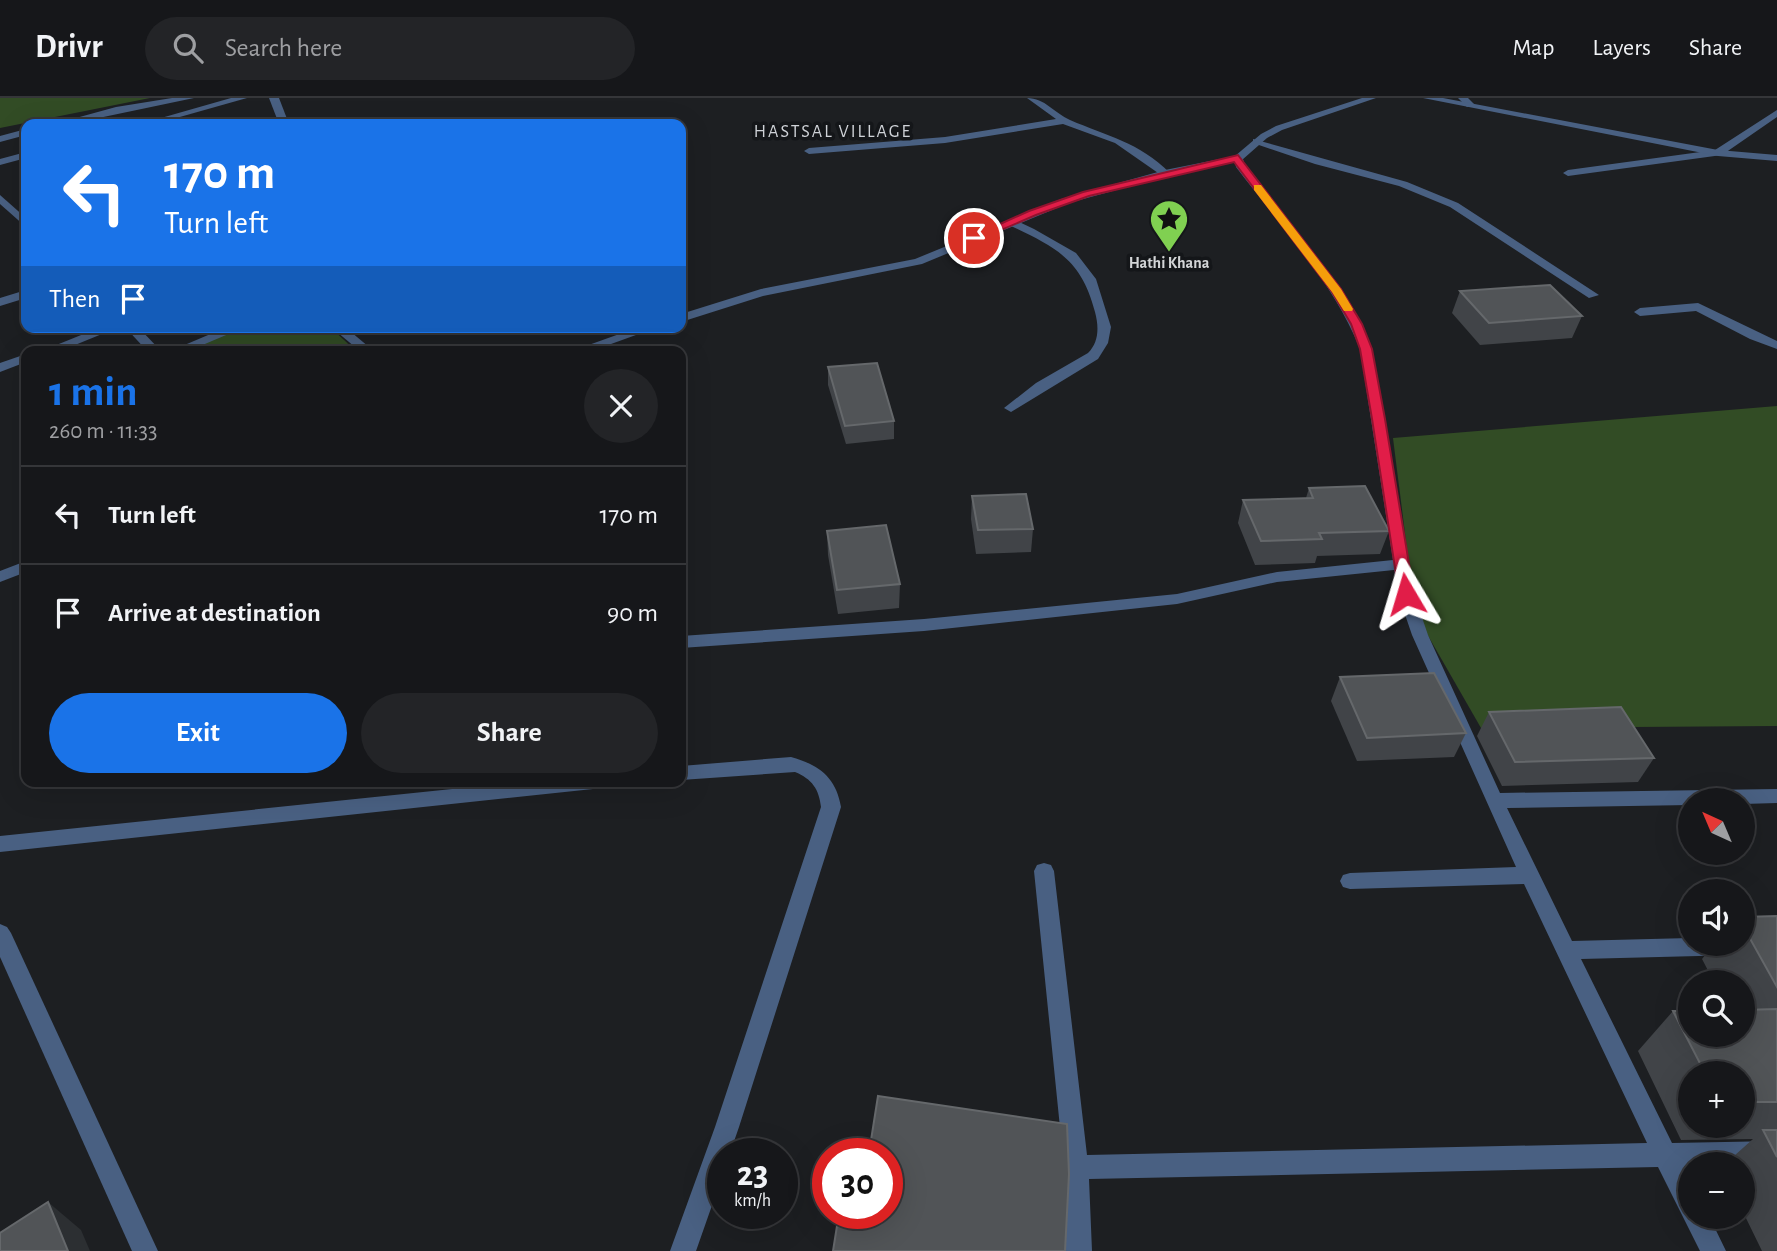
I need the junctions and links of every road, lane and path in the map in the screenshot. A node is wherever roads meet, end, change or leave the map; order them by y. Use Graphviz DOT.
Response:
graph roads {
  1 [pos="188,98"];
  2 [pos="242,98"];
  3 [pos="274,98"];
  4 [pos="1032,98"];
  5 [pos="1371,98"];
  6 [pos="1427,98"];
  7 [pos="1467,101"];
  8 [pos="1777,113"];
  9 [pos="79,119"];
  10 [pos="164,119"];
  11 [pos="282,119"];
  12 [pos="1064,121"];
  13 [pos="21,133"];
  14 [pos="0,139"];
  15 [pos="1257,141"];
  16 [pos="809,151"];
  17 [pos="1718,153"];
  18 [pos="21,156"];
  19 [pos="1238,158"];
  20 [pos="1777,158"];
  21 [pos="0,162"];
  22 [pos="1165,173"];
  23 [pos="1568,173"];
  24 [pos="0,198"];
  25 [pos="21,219"];
  26 [pos="1011,222"];
  27 [pos="1593,295"];
  28 [pos="21,296"];
  29 [pos="0,302"];
  30 [pos="1640,312"];
  31 [pos="686,316"];
  32 [pos="97,333"];
  33 [pos="137,333"];
  34 [pos="223,333"];
  35 [pos="345,333"];
  36 [pos="634,333"];
  37 [pos="1777,345"];
  38 [pos="61,346"];
  39 [pos="150,346"];
  40 [pos="190,346"];
  41 [pos="361,346"];
  42 [pos="593,346"];
  43 [pos="21,361"];
  44 [pos="0,368"];
  45 [pos="1011,408"];
  46 [pos="1402,564"];
  47 [pos="21,568"];
  48 [pos="0,577"];
  49 [pos="686,642"];
  50 [pos="686,772"];
  51 [pos="545,787"];
  52 [pos="1777,796"];
  53 [pos="1494,801"];
  54 [pos="0,844"];
  55 [pos="1044,871"];
  56 [pos="1531,876"];
  57 [pos="1350,881"];
  58 [pos="0,933"];
  59 [pos="1777,945"];
  60 [pos="1566,950"];
  61 [pos="1777,1153"];
  62 [pos="1664,1154"];
  63 [pos="1076,1167"];
  64 [pos="1678,1182"];
  65 [pos="1702,1229"];
  66 [pos="145,1251"];
  67 [pos="682,1251"];
  68 [pos="1079,1251"];
  69 [pos="1713,1251"];
  1 -- 9 [label="street"];
  2 -- 10 [label="street"];
  3 -- 11 [label="street"];
  4 -- 12 [label="street"];
  5 -- 15 [label="street"];
  6 -- 7 [label="street"];
  7 -- 17 [label="street"];
  8 -- 17 [label="street"];
  12 -- 16 [label="street"];
  12 -- 22 [label="street"];
  13 -- 14 [label="street"];
  15 -- 19 [label="street"];
  15 -- 27 [label="street"];
  17 -- 20 [label="street"];
  17 -- 23 [label="street"];
  18 -- 21 [label="street"];
  19 -- 22 [label="street"];
  19 -- 46 [label="street"];
  22 -- 26 [label="street"];
  24 -- 25 [label="street"];
  26 -- 31 [label="street"];
  26 -- 45 [label="street"];
  28 -- 29 [label="street"];
  30 -- 37 [label="street"];
  32 -- 38 [label="street"];
  33 -- 39 [label="street"];
  34 -- 40 [label="street"];
  35 -- 41 [label="street"];
  36 -- 42 [label="street"];
  43 -- 44 [label="street"];
  46 -- 49 [label="street"];
  46 -- 53 [label="street"];
  47 -- 48 [label="street"];
  50 -- 67 [label="street"];
  51 -- 54 [label="street"];
  52 -- 53 [label="street"];
  53 -- 56 [label="street"];
  55 -- 63 [label="street"];
  56 -- 57 [label="street"];
  56 -- 60 [label="street"];
  58 -- 66 [label="street"];
  59 -- 60 [label="street"];
  60 -- 62 [label="street"];
  61 -- 62 [label="street"];
  62 -- 63 [label="street"];
  62 -- 64 [label="street"];
  63 -- 68 [label="street"];
  65 -- 69 [label="street"];
}
